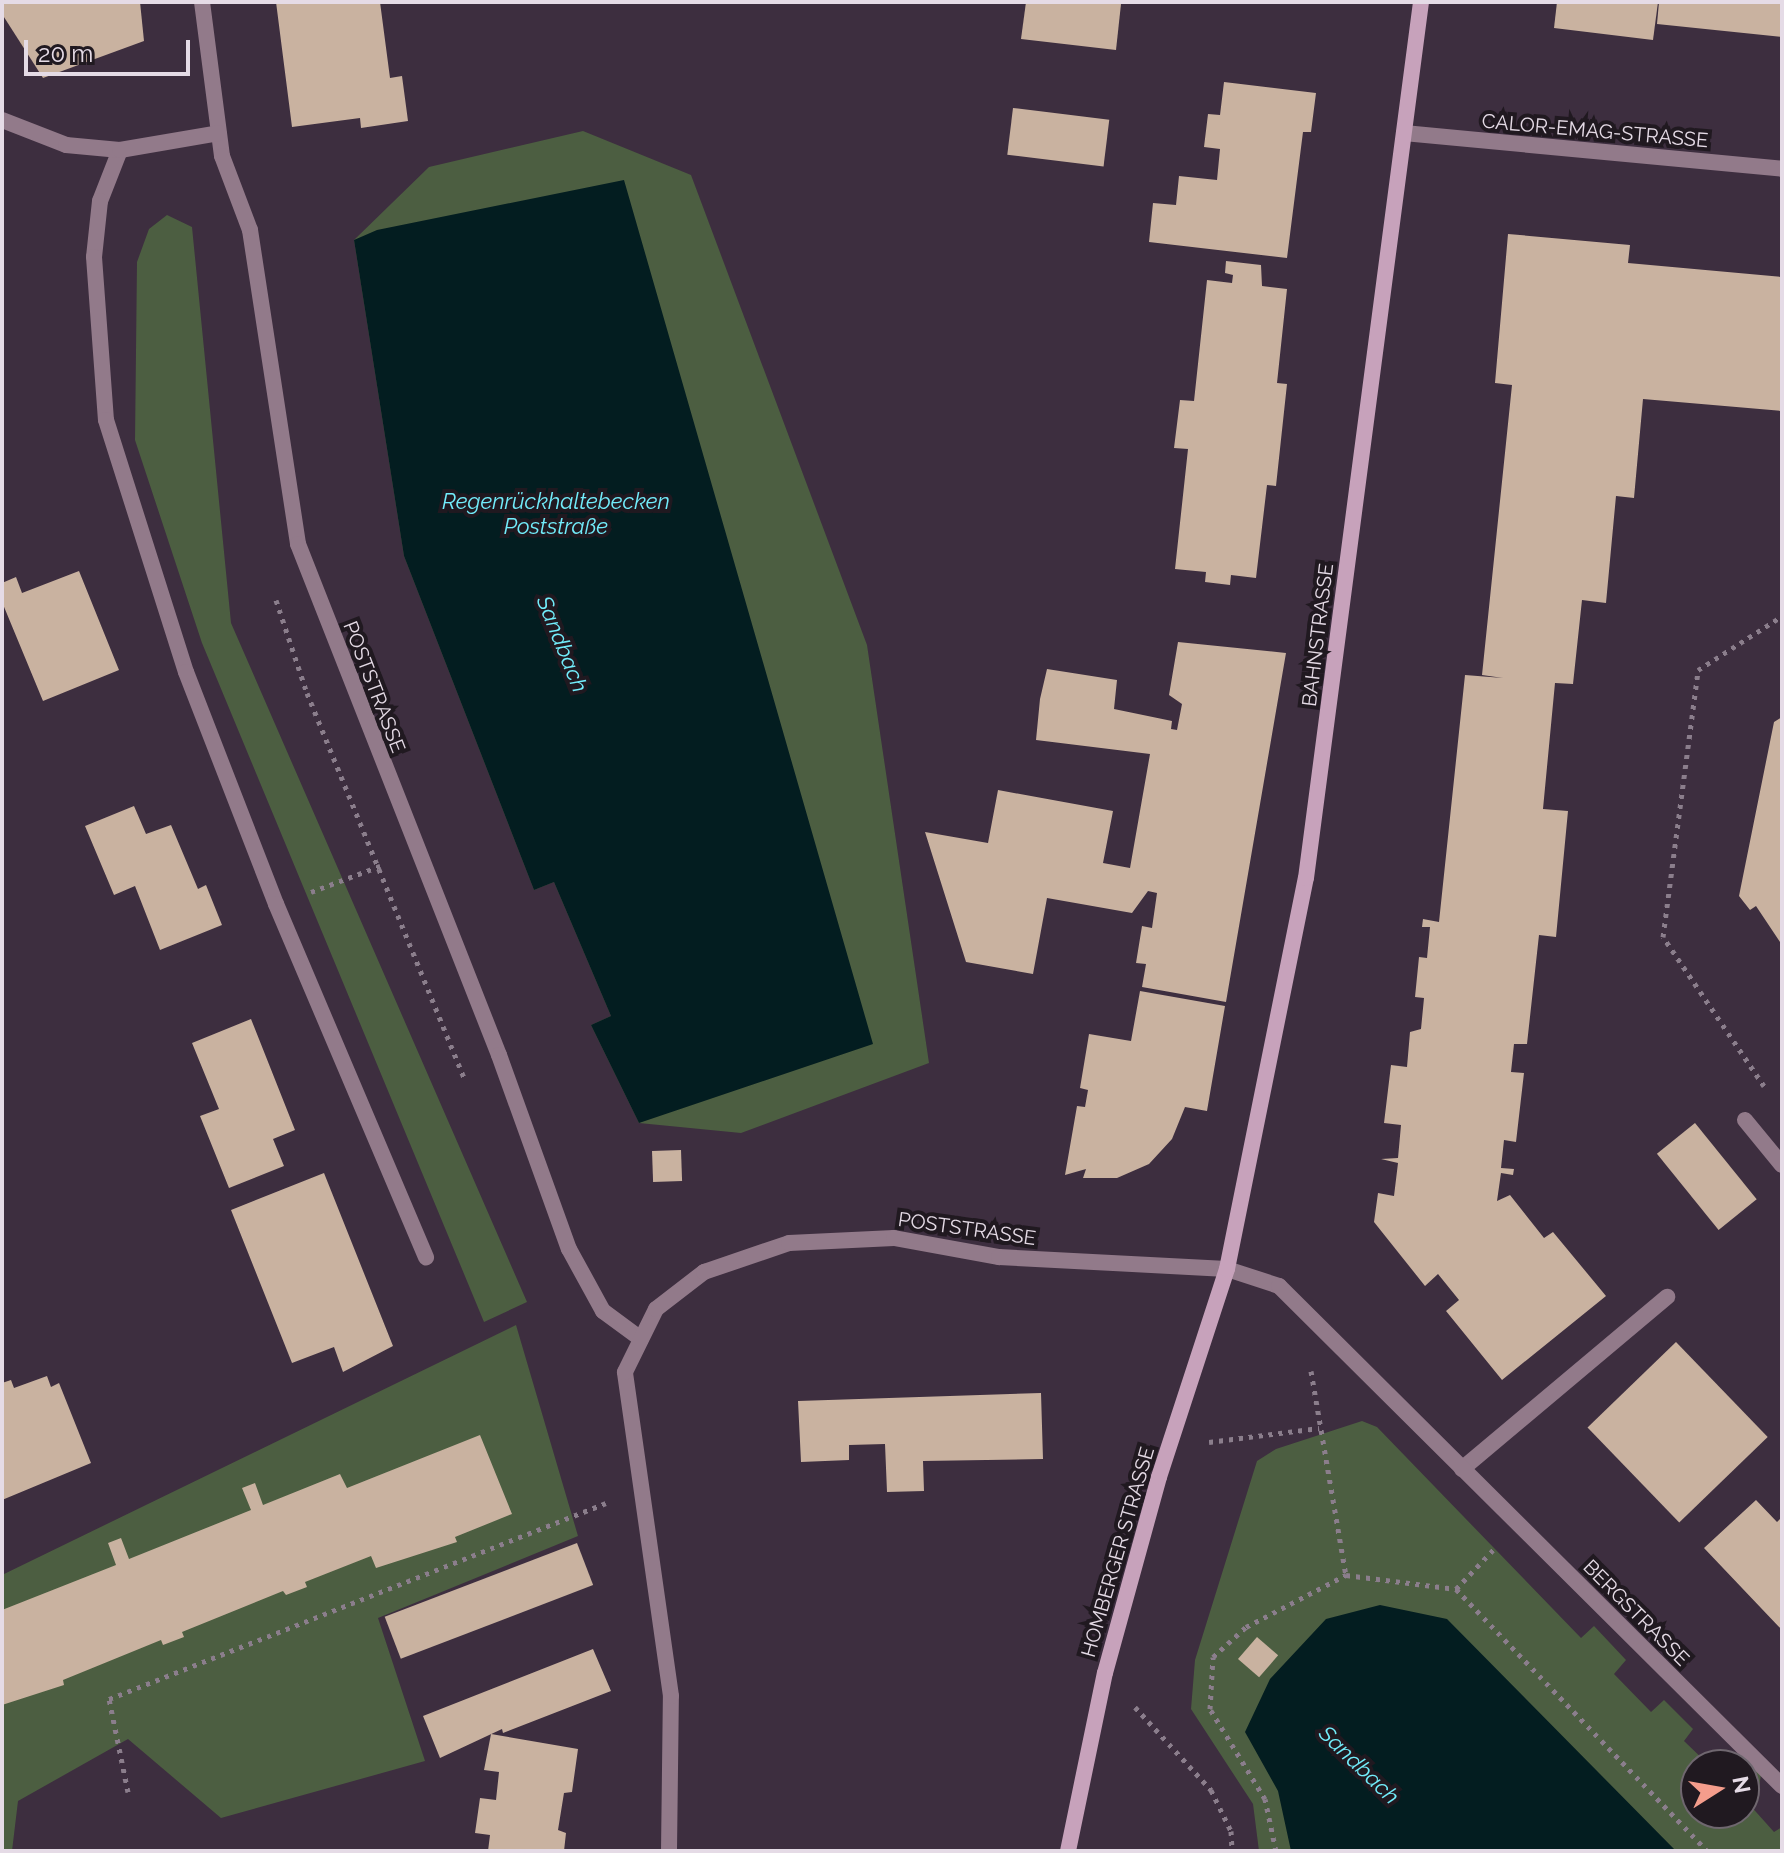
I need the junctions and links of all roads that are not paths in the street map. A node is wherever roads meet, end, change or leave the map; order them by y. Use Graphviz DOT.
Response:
graph roads {
  1 [pos="202,2"];
  2 [pos="1421,2"];
  3 [pos="2,120"];
  4 [pos="219,133"];
  5 [pos="1404,133"];
  6 [pos="120,150"];
  7 [pos="1782,169"];
  8 [pos="1745,1120"];
  9 [pos="1782,1165"];
  10 [pos="426,1258"];
  11 [pos="1227,1269"];
  12 [pos="1667,1297"];
  13 [pos="641,1339"];
  14 [pos="1462,1469"];
  15 [pos="1782,1786"];
  16 [pos="669,1851"];
  17 [pos="1068,1851"];
  1 -- 4 [label="street, POSTSTRASSE"];
  2 -- 5 [label="main road, BAHNSTRASSE"];
  3 -- 6 [label="street"];
  4 -- 6 [label="street"];
  4 -- 13 [label="street, POSTSTRASSE"];
  5 -- 7 [label="street, CALOR-EMAG-STRASSE"];
  5 -- 11 [label="main road, BAHNSTRASSE"];
  6 -- 10 [label="street"];
  8 -- 9 [label="street"];
  11 -- 13 [label="street, POSTSTRASSE"];
  11 -- 14 [label="street, BERGSTRASSE"];
  11 -- 17 [label="main road, HOMBERGER STRASSE"];
  12 -- 14 [label="street"];
  13 -- 16 [label="street, POSTSTRASSE"];
  14 -- 15 [label="street, BERGSTRASSE"];
}
